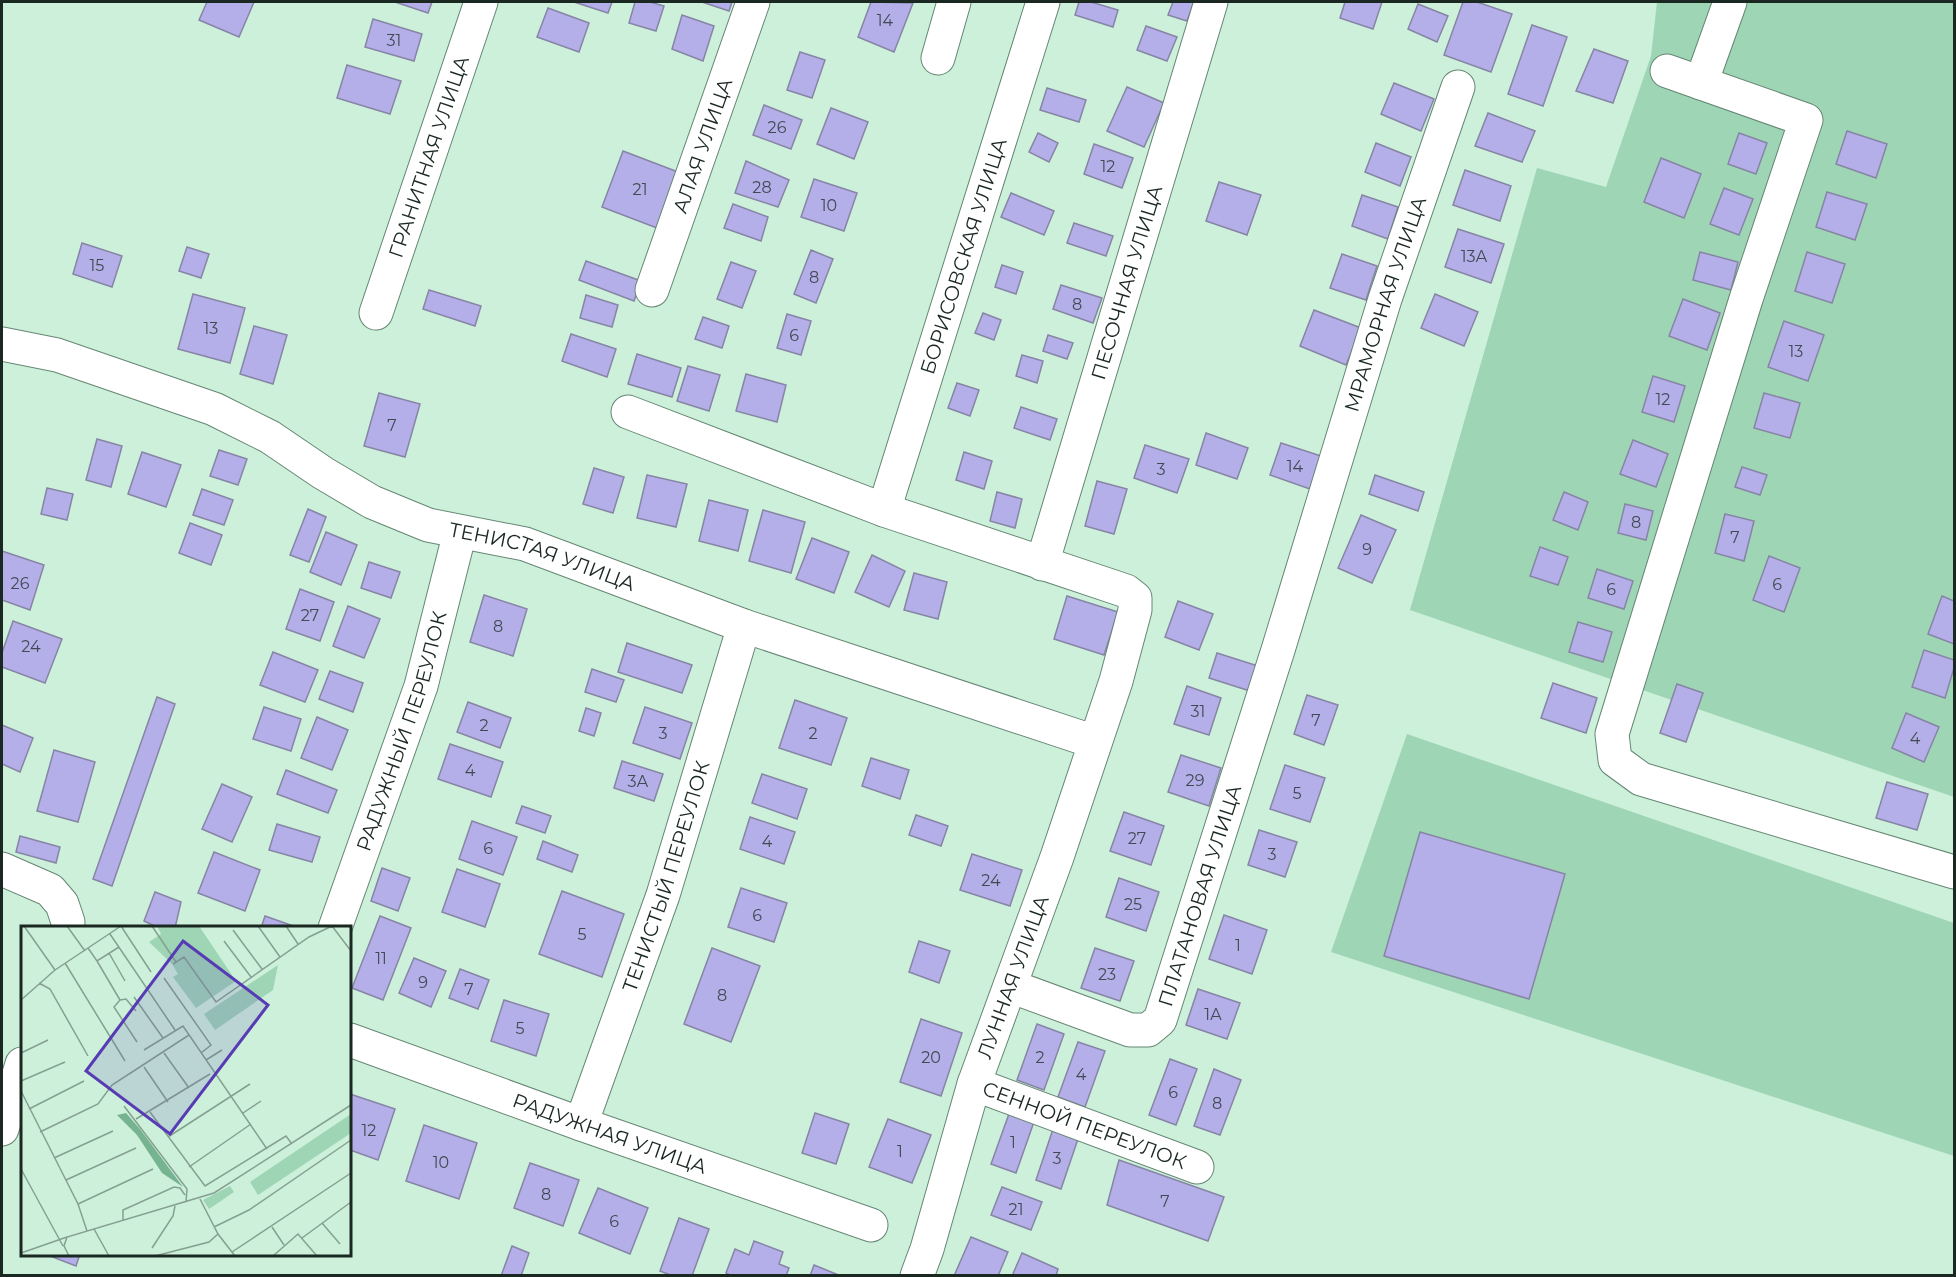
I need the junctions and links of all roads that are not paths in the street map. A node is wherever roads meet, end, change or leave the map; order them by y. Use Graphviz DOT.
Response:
graph roads {
  1 [pos="481,2"];
  2 [pos="753,2"];
  3 [pos="954,2"];
  4 [pos="1043,2"];
  5 [pos="1211,2"];
  6 [pos="1730,2"];
  7 [pos="938,58"];
  8 [pos="1668,70"];
  9 [pos="1701,82"];
  10 [pos="1458,87"];
  11 [pos="652,290"];
  12 [pos="376,313"];
  13 [pos="2,344"];
  14 [pos="628,412"];
  15 [pos="884,510"];
  16 [pos="460,532"];
  17 [pos="1042,564"];
  18 [pos="744,626"];
  19 [pos="1278,650"];
  20 [pos="1095,742"];
  21 [pos="2,869"];
  22 [pos="1954,872"];
  23 [pos="71,926"];
  24 [pos="335,926"];
  25 [pos="1010,986"];
  26 [pos="351,1040"];
  27 [pos="21,1067"];
  28 [pos="974,1084"];
  29 [pos="581,1124"];
  30 [pos="2,1129"];
  31 [pos="1197,1167"];
  32 [pos="871,1225"];
  33 [pos="917,1275"];
  1 -- 12 [label="street, ГРАНИТНАЯ УЛИЦА"];
  2 -- 11 [label="street, АЛАЯ УЛИЦА"];
  3 -- 7 [label="street"];
  4 -- 15 [label="street, БОРИСОВСКАЯ УЛИЦА"];
  5 -- 17 [label="street, ПЕСОЧНАЯ УЛИЦА"];
  6 -- 9 [label="street"];
  8 -- 9 [label="street"];
  9 -- 22 [label="street"];
  10 -- 19 [label="street, МРАМОРНАЯ УЛИЦА"];
  13 -- 16 [label="street, ТЕНИСТАЯ УЛИЦА"];
  14 -- 15 [label="street"];
  15 -- 17 [label="street"];
  16 -- 18 [label="street, ТЕНИСТАЯ УЛИЦА"];
  16 -- 24 [label="street, РАДУЖНЫЙ ПЕРЕУЛОК"];
  17 -- 20 [label="street, ЛУННАЯ УЛИЦА"];
  18 -- 20 [label="street, ТЕНИСТАЯ УЛИЦА"];
  18 -- 29 [label="street, ТЕНИСТЫЙ ПЕРЕУЛОК"];
  19 -- 25 [label="street, ПЛАТАНОВАЯ УЛИЦА"];
  20 -- 25 [label="street, ЛУННАЯ УЛИЦА"];
  21 -- 23 [label="street"];
  25 -- 28 [label="street, ЛУННАЯ УЛИЦА"];
  26 -- 29 [label="street, РАДУЖНАЯ УЛИЦА"];
  27 -- 30 [label="street"];
  28 -- 31 [label="street, СЕННОЙ ПЕРЕУЛОК"];
  28 -- 33 [label="street, ЛУННАЯ УЛИЦА"];
  29 -- 32 [label="street, РАДУЖНАЯ УЛИЦА"];
}
